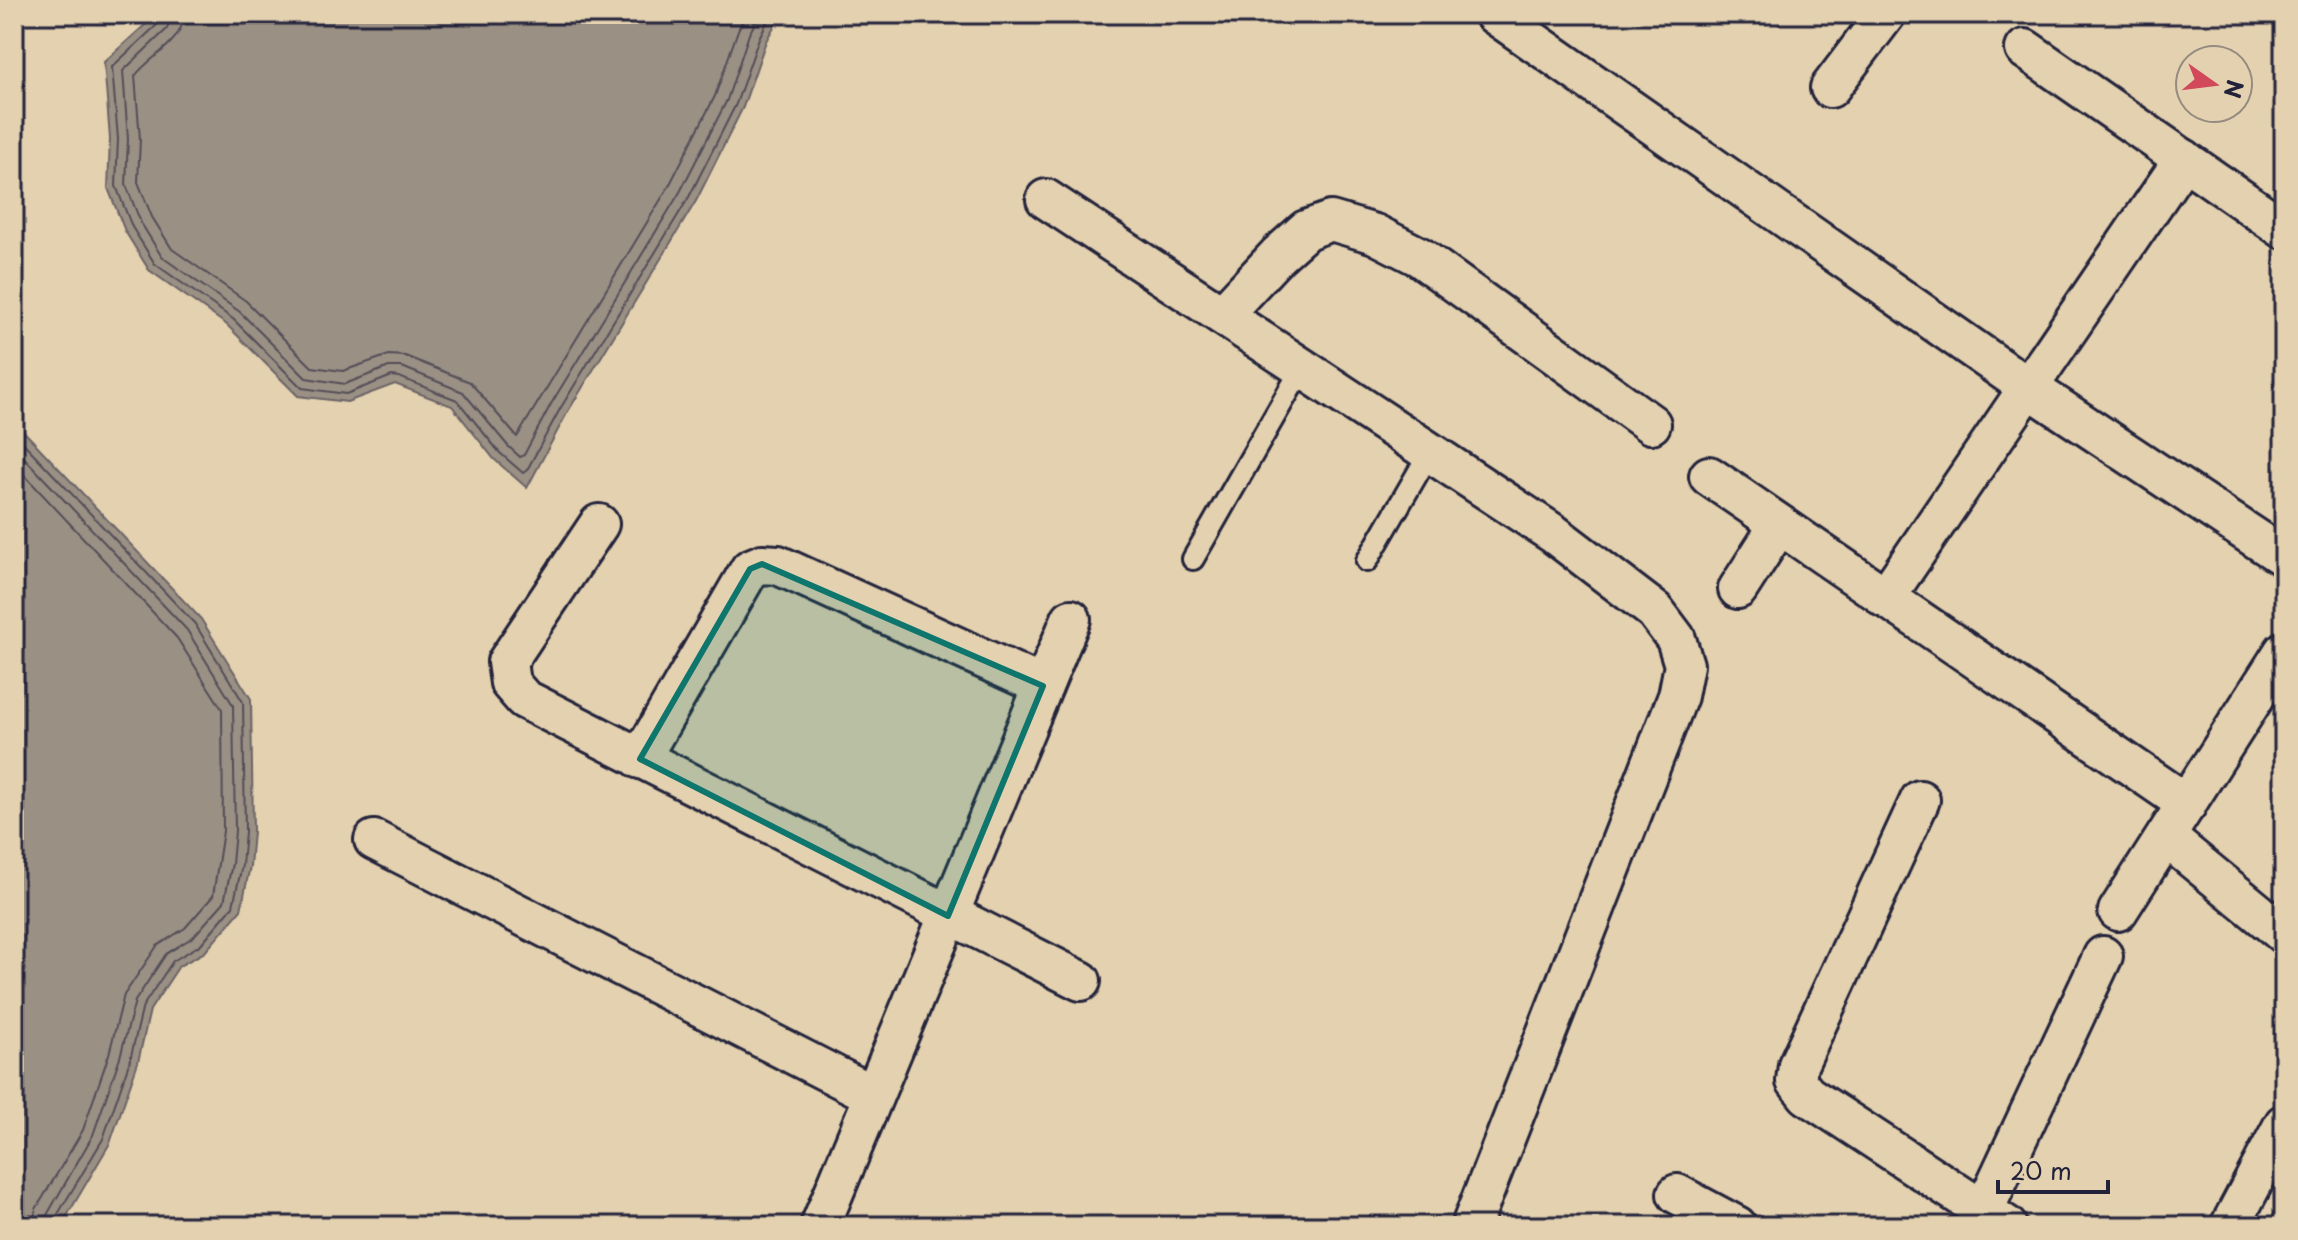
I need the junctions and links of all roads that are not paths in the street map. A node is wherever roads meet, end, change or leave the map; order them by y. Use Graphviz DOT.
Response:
graph roads {
  1 [pos="1494,14"];
  2 [pos="1886,14"];
  3 [pos="2025,49"];
  4 [pos="1830,88"];
  5 [pos="2184,159"];
  6 [pos="1046,199"];
  7 [pos="2284,229"];
  8 [pos="1222,315"];
  9 [pos="1302,368"];
  10 [pos="2029,388"];
  11 [pos="1651,424"];
  12 [pos="1430,452"];
  13 [pos="1709,476"];
  14 [pos="599,524"];
  15 [pos="1779,525"];
  16 [pos="2284,557"];
  17 [pos="1193,559"];
  18 [pos="1367,561"];
  19 [pos="1738,589"];
  20 [pos="1885,598"];
  21 [pos="1071,619"];
  22 [pos="2284,651"];
  23 [pos="1043,686"];
  24 [pos="640,759"];
  25 [pos="1920,800"];
  26 [pos="2187,804"];
  27 [pos="2166,837"];
  28 [pos="374,840"];
  29 [pos="2118,911"];
  30 [pos="948,916"];
  31 [pos="2284,934"];
  32 [pos="2103,956"];
  33 [pos="1081,981"];
  34 [pos="873,1095"];
  35 [pos="2284,1124"];
  36 [pos="1677,1194"];
  37 [pos="1996,1218"];
  38 [pos="829,1223"];
  39 [pos="1471,1226"];
  40 [pos="1737,1226"];
  41 [pos="2230,1226"];
  1 -- 10 [label="street"];
  2 -- 4 [label="street"];
  3 -- 5 [label="street"];
  5 -- 7 [label="street"];
  5 -- 10 [label="street"];
  6 -- 8 [label="street"];
  8 -- 9 [label="street"];
  8 -- 11 [label="street"];
  9 -- 12 [label="street"];
  9 -- 17 [label="lane"];
  10 -- 16 [label="street"];
  10 -- 20 [label="street"];
  12 -- 18 [label="lane"];
  12 -- 39 [label="street"];
  13 -- 15 [label="street"];
  14 -- 24 [label="street"];
  15 -- 19 [label="street"];
  15 -- 20 [label="street"];
  20 -- 26 [label="street"];
  21 -- 23 [label="street"];
  22 -- 26 [label="street"];
  23 -- 24 [label="street"];
  23 -- 30 [label="street"];
  24 -- 30 [label="street"];
  25 -- 37 [label="street"];
  26 -- 27 [label="street"];
  27 -- 29 [label="street"];
  27 -- 31 [label="street"];
  28 -- 34 [label="street"];
  30 -- 33 [label="street"];
  30 -- 34 [label="street"];
  32 -- 37 [label="street"];
  34 -- 38 [label="street"];
  35 -- 41 [label="street"];
  36 -- 40 [label="street"];
}
